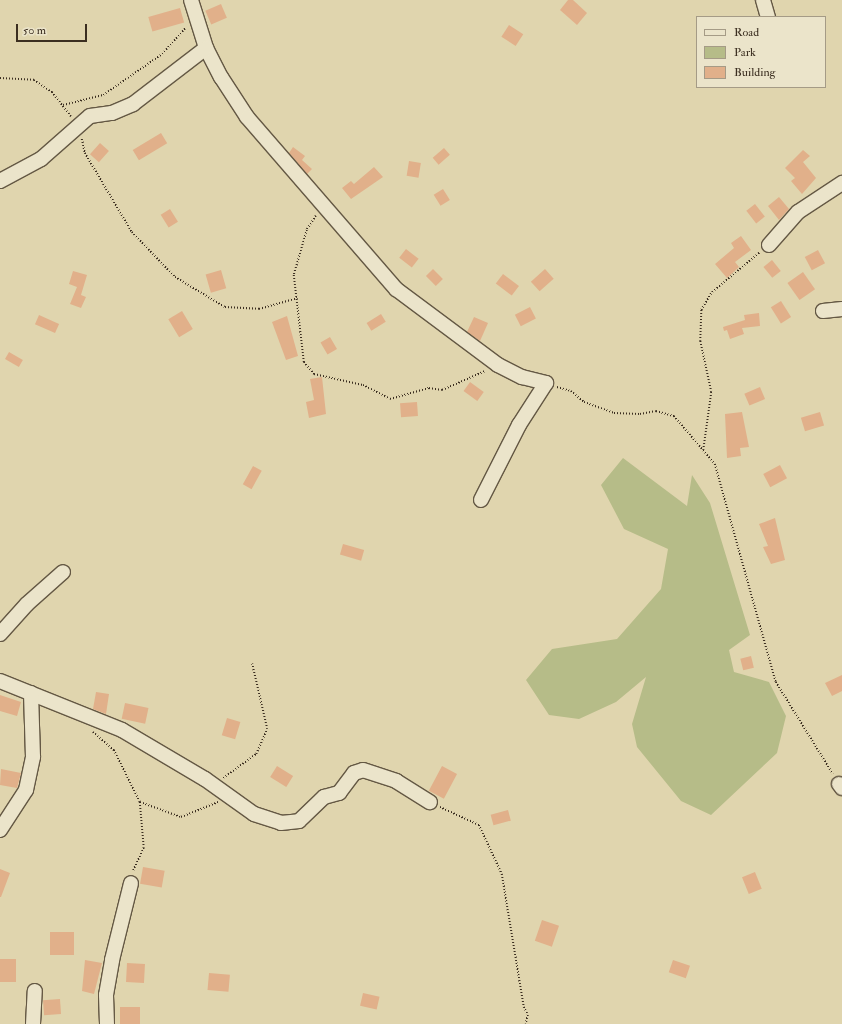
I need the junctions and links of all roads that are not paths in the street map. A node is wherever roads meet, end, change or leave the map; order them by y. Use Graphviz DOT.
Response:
graph roads {
  1 [pos="191,0"];
  2 [pos="763,0"];
  3 [pos="768,16"];
  4 [pos="206,48"];
  5 [pos="0,181"];
  6 [pos="842,183"];
  7 [pos="769,245"];
  8 [pos="842,309"];
  9 [pos="823,311"];
  10 [pos="481,500"];
  11 [pos="63,572"];
  12 [pos="0,634"];
  13 [pos="0,681"];
  14 [pos="31,693"];
  15 [pos="430,802"];
  16 [pos="0,830"];
  17 [pos="131,883"];
  18 [pos="35,991"];
  19 [pos="33,1024"];
  20 [pos="107,1024"];
  1 -- 4 [label="street"];
  2 -- 3 [label="street"];
  4 -- 5 [label="street"];
  4 -- 10 [label="street"];
  6 -- 7 [label="street"];
  8 -- 9 [label="street"];
  11 -- 12 [label="street"];
  13 -- 14 [label="street"];
  14 -- 15 [label="street"];
  14 -- 16 [label="street"];
  17 -- 20 [label="street"];
  18 -- 19 [label="street"];
}
